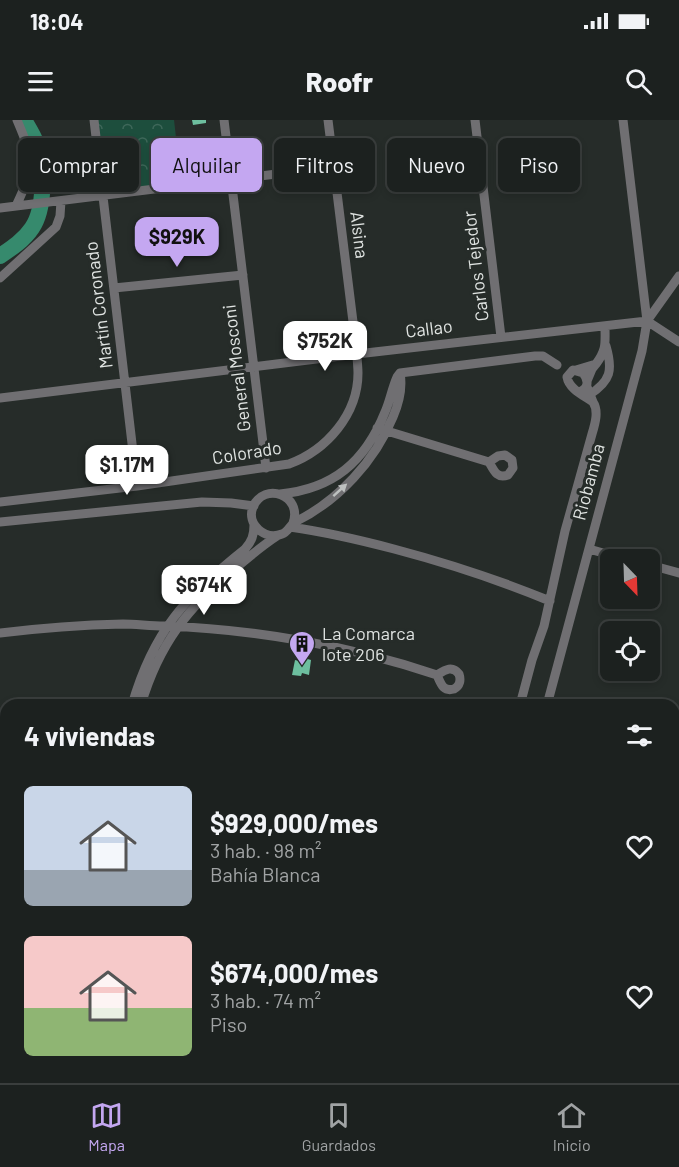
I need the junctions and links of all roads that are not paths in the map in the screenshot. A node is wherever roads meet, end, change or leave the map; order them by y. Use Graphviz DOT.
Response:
graph roads {
  1 [pos="17,120"];
  2 [pos="94,120"];
  3 [pos="224,120"];
  4 [pos="328,120"];
  5 [pos="475,120"];
  6 [pos="623,120"];
  7 [pos="226,138"];
  8 [pos="330,138"];
  9 [pos="151,190"];
  10 [pos="233,192"];
  11 [pos="337,192"];
  12 [pos="103,196"];
  13 [pos="56,201"];
  14 [pos="19,206"];
  15 [pos="0,208"];
  16 [pos="243,275"];
  17 [pos="679,276"];
  18 [pos="0,278"];
  19 [pos="114,288"];
  20 [pos="647,321"];
  21 [pos="605,326"];
  22 [pos="501,337"];
  23 [pos="679,342"];
  24 [pos="606,346"];
  25 [pos="357,354"];
  26 [pos="596,363"];
  27 [pos="556,365"];
  28 [pos="254,367"];
  29 [pos="575,370"];
  30 [pos="400,373"];
  31 [pos="567,381"];
  32 [pos="125,383"];
  33 [pos="587,391"];
  34 [pos="0,398"];
  35 [pos="377,428"];
  36 [pos="387,431"];
  37 [pos="489,462"];
  38 [pos="266,468"];
  39 [pos="137,486"];
  40 [pos="280,494"];
  41 [pos="0,502"];
  42 [pos="254,506"];
  43 [pos="0,522"];
  44 [pos="254,525"];
  45 [pos="292,525"];
  46 [pos="277,536"];
  47 [pos="589,549"];
  48 [pos="600,552"];
  49 [pos="660,568"];
  50 [pos="679,573"];
  51 [pos="550,601"];
  52 [pos="166,626"];
  53 [pos="178,626"];
  54 [pos="0,633"];
  55 [pos="437,675"];
  56 [pos="134,699"];
  57 [pos="143,699"];
  58 [pos="522,699"];
  59 [pos="549,699"];
  1 -- 14 [label="street"];
  2 -- 12 [label="street, Martín Coronado"];
  3 -- 7 [label="street, General Mosconi"];
  4 -- 8 [label="street, Alsina"];
  5 -- 22 [label="street, Carlos Tejedor"];
  6 -- 20 [label="street"];
  9 -- 12 [label="street"];
  10 -- 16 [label="street, General Mosconi"];
  11 -- 25 [label="street, Alsina"];
  12 -- 13 [label="street"];
  12 -- 19 [label="street, Martín Coronado"];
  13 -- 14 [label="street"];
  13 -- 18 [label="street"];
  14 -- 15 [label="street"];
  16 -- 19 [label="street"];
  16 -- 28 [label="street, General Mosconi"];
  17 -- 20 [label="street, Riobamba"];
  19 -- 32 [label="street, Martín Coronado"];
  20 -- 21 [label="street, Callao"];
  20 -- 23 [label="street"];
  20 -- 47 [label="street, Riobamba"];
  21 -- 22 [label="street, Callao"];
  21 -- 24 [label="street"];
  22 -- 25 [label="street, Callao"];
  24 -- 26 [label="street"];
  24 -- 33 [label="street"];
  25 -- 28 [label="street, Callao"];
  25 -- 38 [label="street, Colorado"];
  26 -- 29 [label="street"];
  26 -- 33 [label="street"];
  27 -- 29 [label="street"];
  27 -- 30 [label="street"];
  27 -- 31 [label="street"];
  28 -- 32 [label="street, Callao"];
  28 -- 38 [label="street, General Mosconi"];
  29 -- 31 [label="street"];
  29 -- 33 [label="street"];
  30 -- 35 [label="street"];
  30 -- 36 [label="street"];
  31 -- 33 [label="street"];
  32 -- 34 [label="street, Callao"];
  32 -- 39 [label="street, Martín Coronado"];
  33 -- 51 [label="street"];
  35 -- 36 [label="street"];
  35 -- 40 [label="street"];
  36 -- 37 [label="street"];
  45 -- 36 [label="street, one-way"];
  38 -- 39 [label="street, Colorado"];
  39 -- 41 [label="street, Colorado"];
  40 -- 42 [label="street"];
  40 -- 45 [label="street"];
  42 -- 43 [label="street"];
  42 -- 44 [label="street"];
  44 -- 46 [label="street"];
  44 -- 52 [label="street"];
  45 -- 46 [label="street"];
  45 -- 51 [label="street"];
  46 -- 53 [label="street"];
  47 -- 48 [label="street"];
  47 -- 59 [label="street, Riobamba"];
  49 -- 50 [label="street"];
  51 -- 58 [label="street"];
  52 -- 53 [label="street"];
  52 -- 54 [label="street"];
  52 -- 56 [label="street"];
  53 -- 55 [label="street"];
  53 -- 57 [label="street"];
}
